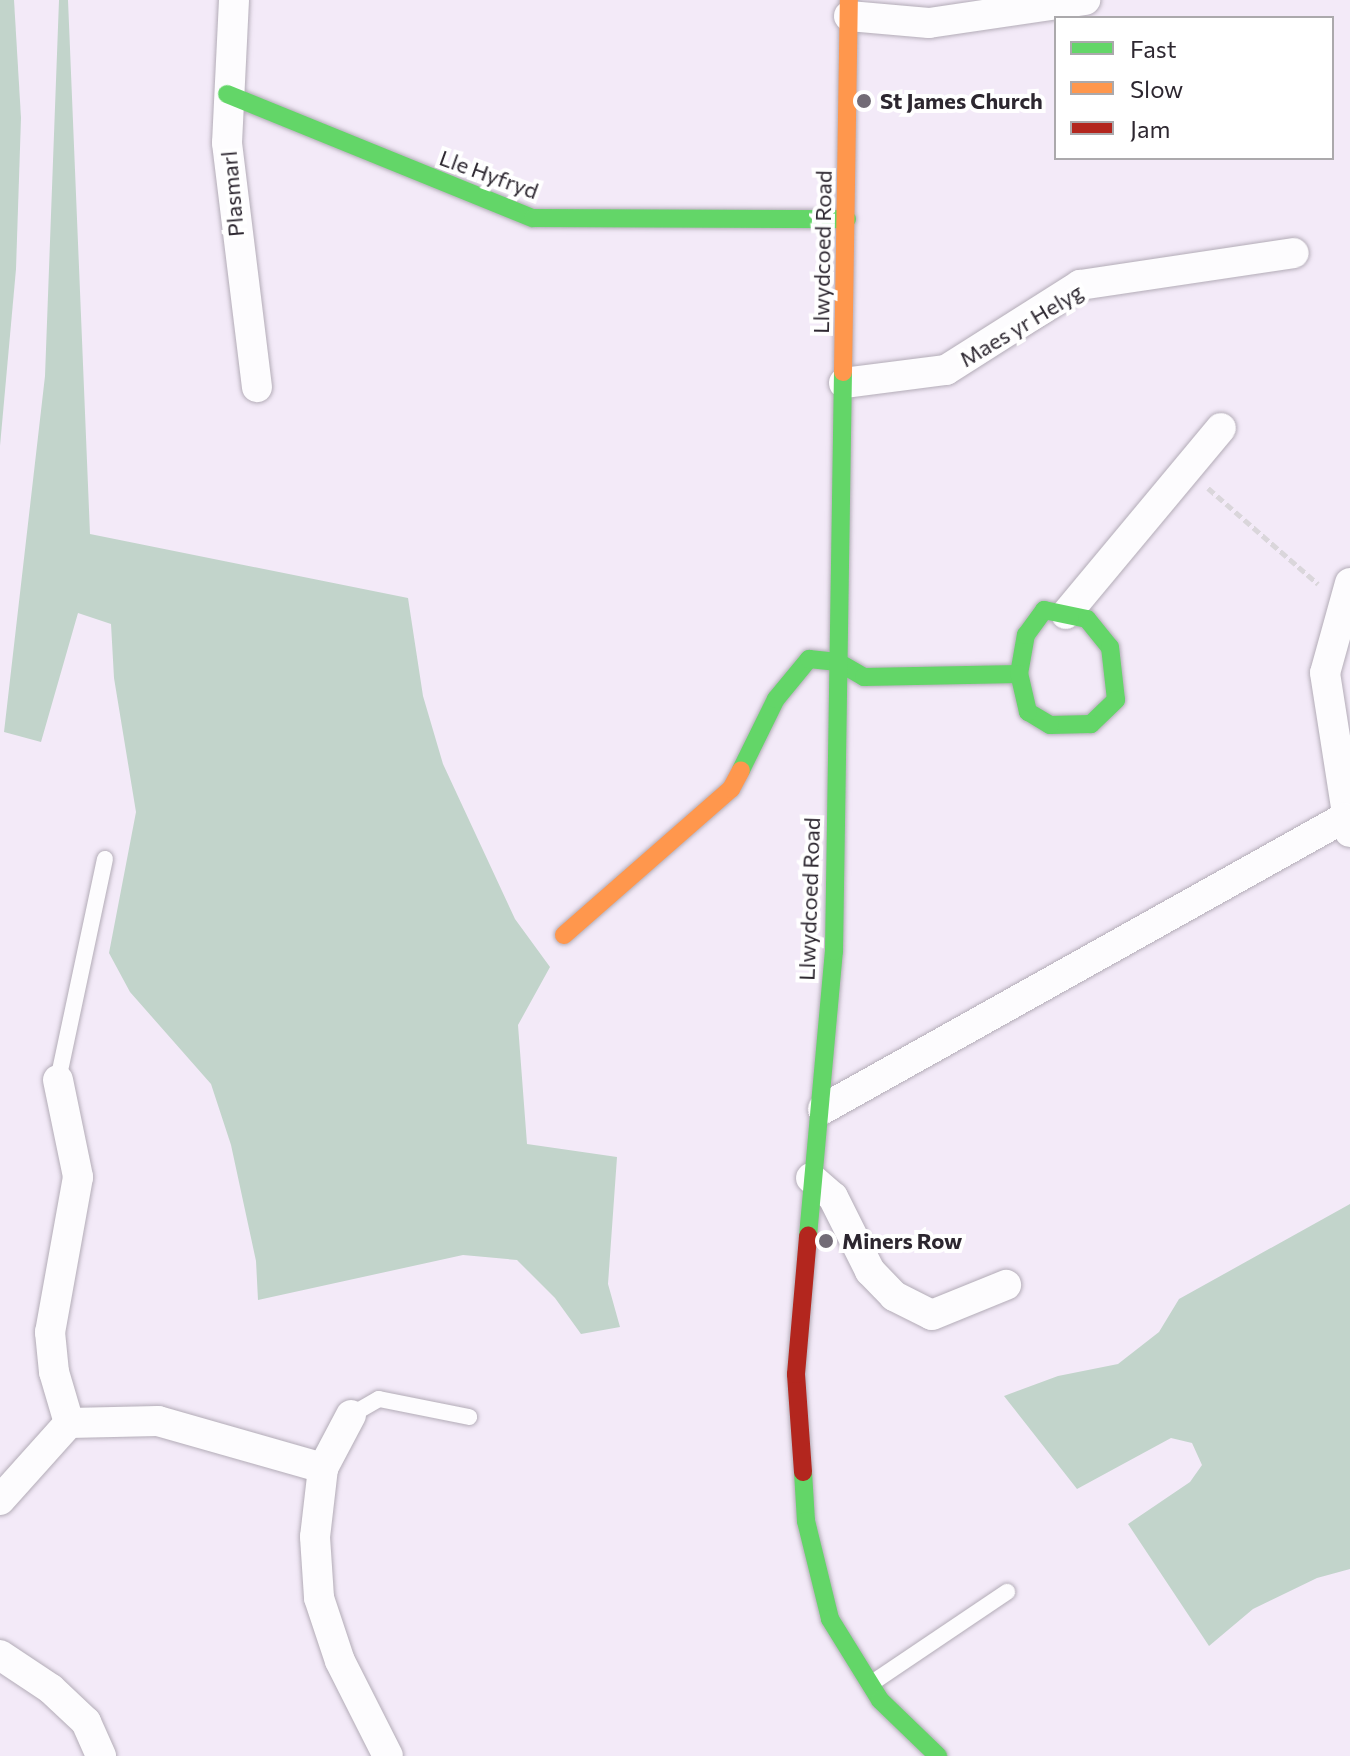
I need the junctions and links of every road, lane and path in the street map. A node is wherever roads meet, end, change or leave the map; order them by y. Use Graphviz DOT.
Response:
graph roads {
  1 [pos="234,0"];
  2 [pos="1085,0"];
  3 [pos="849,8"];
  4 [pos="227,94"];
  5 [pos="847,219"];
  6 [pos="1294,253"];
  7 [pos="844,383"];
  8 [pos="257,387"];
  9 [pos="1221,428"];
  10 [pos="1187,469"];
  11 [pos="1347,594"];
  12 [pos="1066,614"];
  13 [pos="838,662"];
  14 [pos="1019,674"];
  15 [pos="1347,825"];
  16 [pos="105,859"];
  17 [pos="564,935"];
  18 [pos="58,1080"];
  19 [pos="823,1109"];
  20 [pos="811,1178"];
  21 [pos="1006,1285"];
  22 [pos="351,1415"];
  23 [pos="469,1417"];
  24 [pos="69,1423"];
  25 [pos="323,1468"];
  26 [pos="0,1500"];
  27 [pos="1007,1592"];
  28 [pos="0,1655"];
  29 [pos="870,1684"];
  30 [pos="101,1756"];
  31 [pos="388,1756"];
  32 [pos="938,1756"];
  1 -- 4 [label="street, Plasmarl"];
  2 -- 3 [label="street"];
  3 -- 5 [label="main road, Llwydcoed Road"];
  4 -- 5 [label="main road, Lle Hyfryd"];
  4 -- 8 [label="street, Plasmarl"];
  5 -- 7 [label="main road, Llwydcoed Road"];
  6 -- 7 [label="street, Maes yr Helyg"];
  7 -- 13 [label="main road, Llwydcoed Road"];
  9 -- 10 [label="street"];
  10 -- 11 [label="path"];
  10 -- 12 [label="street"];
  11 -- 15 [label="street"];
  12 -- 14 [label="main road"];
  12 -- 14 [label="main road"];
  13 -- 14 [label="main road"];
  13 -- 17 [label="main road"];
  13 -- 19 [label="main road, Llwydcoed Road"];
  15 -- 19 [label="street"];
  16 -- 18 [label="lane"];
  18 -- 24 [label="street"];
  19 -- 20 [label="main road, Llwydcoed Road"];
  20 -- 21 [label="street"];
  20 -- 29 [label="main road, Llwydcoed Road"];
  22 -- 23 [label="lane"];
  22 -- 25 [label="street"];
  24 -- 25 [label="street"];
  24 -- 26 [label="street"];
  25 -- 31 [label="street"];
  27 -- 29 [label="lane"];
  28 -- 30 [label="street"];
  29 -- 32 [label="main road, Llwydcoed Road"];
}
